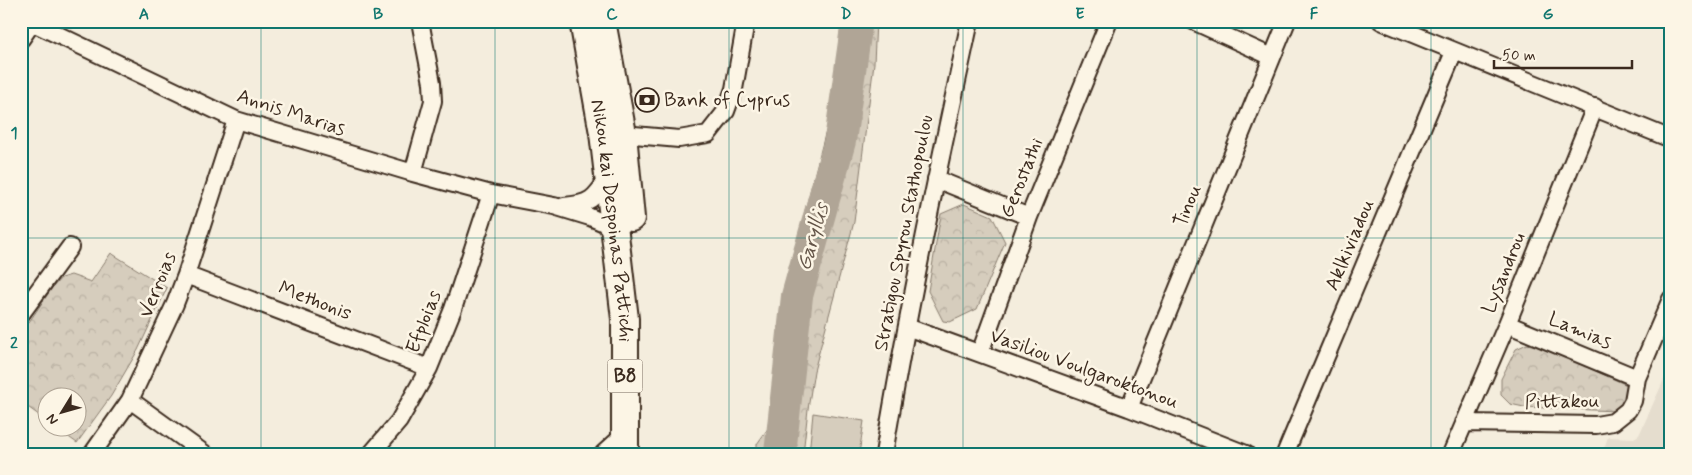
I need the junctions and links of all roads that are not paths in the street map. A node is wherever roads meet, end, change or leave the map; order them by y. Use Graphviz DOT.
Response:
graph roads {
  1 [pos="420,21"];
  2 [pos="583,21"];
  3 [pos="602,21"];
  4 [pos="746,21"];
  5 [pos="970,21"];
  6 [pos="1108,21"];
  7 [pos="1193,21"];
  8 [pos="1287,21"];
  9 [pos="1381,21"];
  10 [pos="30,22"];
  11 [pos="21,39"];
  12 [pos="1454,52"];
  13 [pos="1272,56"];
  14 [pos="1595,107"];
  15 [pos="236,120"];
  16 [pos="623,134"];
  17 [pos="1671,139"];
  18 [pos="413,173"];
  19 [pos="609,177"];
  20 [pos="936,179"];
  21 [pos="491,194"];
  22 [pos="554,206"];
  23 [pos="1029,218"];
  24 [pos="616,223"];
  25 [pos="70,247"];
  26 [pos="186,275"];
  27 [pos="1671,300"];
  28 [pos="21,314"];
  29 [pos="1507,324"];
  30 [pos="907,327"];
  31 [pos="980,353"];
  32 [pos="429,368"];
  33 [pos="1637,378"];
  34 [pos="130,400"];
  35 [pos="1129,408"];
  36 [pos="1464,424"];
  37 [pos="625,444"];
  38 [pos="92,454"];
  39 [pos="206,454"];
  40 [pos="372,454"];
  41 [pos="603,454"];
  42 [pos="642,454"];
  43 [pos="884,454"];
  44 [pos="1246,454"];
  45 [pos="1285,454"];
  46 [pos="1451,454"];
  1 -- 18 [label="street"];
  2 -- 19 [label="main road, Nikou kai Despoinas Pattichi / B8"];
  3 -- 16 [label="main road, Nikou kai Despoinas Pattichi"];
  4 -- 16 [label="street"];
  5 -- 20 [label="street, Stratigou Spyrou Stathopoulou"];
  6 -- 23 [label="street, Gerostathi"];
  7 -- 13 [label="street"];
  8 -- 13 [label="street, Tinou"];
  9 -- 12 [label="street"];
  10 -- 11 [label="street"];
  10 -- 15 [label="street, Annis Marias"];
  12 -- 14 [label="street"];
  12 -- 45 [label="street, Aklkiviadou"];
  13 -- 35 [label="street, Tinou"];
  14 -- 17 [label="street"];
  14 -- 29 [label="street, Lysandrou"];
  15 -- 18 [label="street, Annis Marias"];
  15 -- 26 [label="street, Verroias"];
  16 -- 24 [label="main road, Nikou kai Despoinas Pattichi"];
  18 -- 21 [label="street, Annis Marias"];
  19 -- 22 [label="street, Annis Marias"];
  19 -- 24 [label="main road, Nikou kai Despoinas Pattichi / B8"];
  20 -- 23 [label="street"];
  20 -- 30 [label="street, Stratigou Spyrou Stathopoulou"];
  21 -- 22 [label="street, Annis Marias"];
  21 -- 32 [label="street, Efploias"];
  22 -- 24 [label="street, Annis Marias"];
  23 -- 31 [label="street, Gerostathi"];
  24 -- 37 [label="main road, Nikou kai Despoinas Pattichi / B8"];
  24 -- 42 [label="main road, Nikou kai Despoinas Pattichi"];
  25 -- 28 [label="street"];
  26 -- 32 [label="street, Methonis"];
  26 -- 34 [label="street, Verroias"];
  27 -- 33 [label="street, Pittakou"];
  29 -- 33 [label="street, Lamias"];
  29 -- 36 [label="street, Lysandrou"];
  30 -- 31 [label="street, Vasiliou Voulgaroktonou"];
  30 -- 43 [label="street, Stratigou Spyrou Stathopoulou"];
  31 -- 35 [label="street, Vasiliou Voulgaroktonou"];
  32 -- 40 [label="street, Efploias"];
  33 -- 36 [label="street, Pittakou"];
  34 -- 38 [label="street, Verroias"];
  34 -- 39 [label="street"];
  35 -- 44 [label="street, Vasiliou Voulgaroktonou"];
  36 -- 46 [label="street, Lysandrou"];
  37 -- 41 [label="street"];
}
